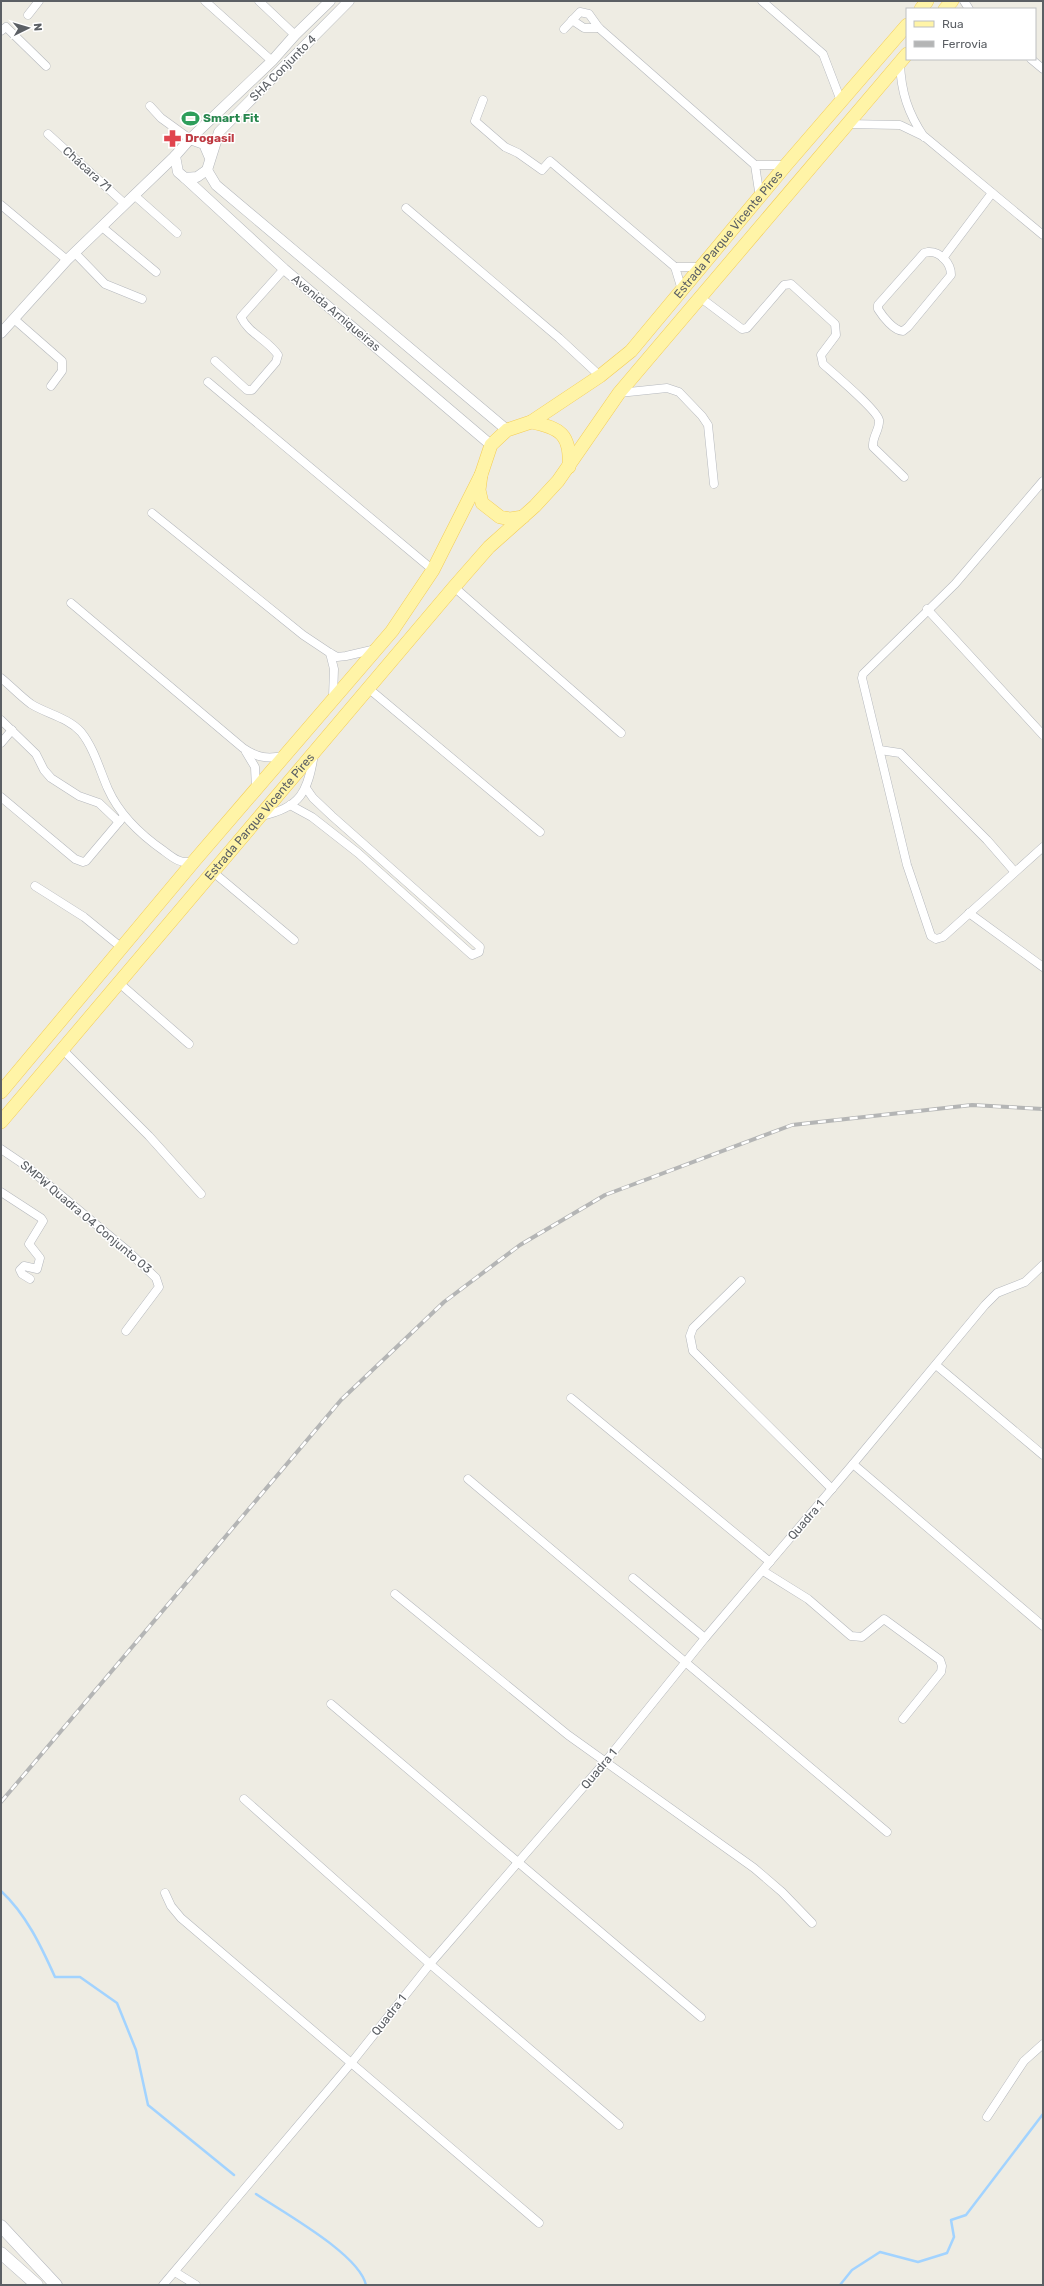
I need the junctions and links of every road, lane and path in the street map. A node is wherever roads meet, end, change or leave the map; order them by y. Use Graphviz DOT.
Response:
graph roads {
  1 [pos="39,1"];
  2 [pos="205,1"];
  3 [pos="259,1"];
  4 [pos="330,1"];
  5 [pos="349,1"];
  6 [pos="762,1"];
  7 [pos="28,15"];
  8 [pos="572,20"];
  9 [pos="906,26"];
  10 [pos="599,28"];
  11 [pos="564,29"];
  12 [pos="1,32"];
  13 [pos="295,35"];
  14 [pos="904,58"];
  15 [pos="1032,60"];
  16 [pos="272,61"];
  17 [pos="46,66"];
  18 [pos="282,68"];
  19 [pos="1043,69"];
  20 [pos="484,100"];
  21 [pos="842,101"];
  22 [pos="150,106"];
  23 [pos="846,124"];
  24 [pos="48,134"];
  25 [pos="925,137"];
  26 [pos="190,139"];
  27 [pos="175,156"];
  28 [pos="210,158"];
  29 [pos="755,165"];
  30 [pos="786,165"];
  31 [pos="207,170"];
  32 [pos="156,172"];
  33 [pos="182,175"];
  34 [pos="992,193"];
  35 [pos="134,195"];
  36 [pos="760,199"];
  37 [pos="125,204"];
  38 [pos="1,205"];
  39 [pos="406,208"];
  40 [pos="102,227"];
  41 [pos="177,232"];
  42 [pos="1043,235"];
  43 [pos="71,257"];
  44 [pos="943,258"];
  45 [pos="674,267"];
  46 [pos="699,267"];
  47 [pos="284,269"];
  48 [pos="156,272"];
  49 [pos="682,290"];
  50 [pos="700,298"];
  51 [pos="142,300"];
  52 [pos="14,320"];
  53 [pos="1,333"];
  54 [pos="215,361"];
  55 [pos="600,376"];
  56 [pos="208,382"];
  57 [pos="51,386"];
  58 [pos="619,394"];
  59 [pos="530,422"];
  60 [pos="507,430"];
  61 [pos="491,445"];
  62 [pos="569,467"];
  63 [pos="481,475"];
  64 [pos="904,477"];
  65 [pos="1043,481"];
  66 [pos="714,484"];
  67 [pos="152,513"];
  68 [pos="524,517"];
  69 [pos="433,570"];
  70 [pos="454,587"];
  71 [pos="71,603"];
  72 [pos="927,609"];
  73 [pos="376,649"];
  74 [pos="330,653"];
  75 [pos="1,678"];
  76 [pos="368,688"];
  77 [pos="333,698"];
  78 [pos="1,720"];
  79 [pos="12,730"];
  80 [pos="621,733"];
  81 [pos="1043,735"];
  82 [pos="1,743"];
  83 [pos="243,748"];
  84 [pos="315,750"];
  85 [pos="880,750"];
  86 [pos="284,756"];
  87 [pos="306,788"];
  88 [pos="256,789"];
  89 [pos="1,797"];
  90 [pos="290,805"];
  91 [pos="260,816"];
  92 [pos="332,816"];
  93 [pos="122,819"];
  94 [pos="324,827"];
  95 [pos="540,832"];
  96 [pos="365,846"];
  97 [pos="1043,847"];
  98 [pos="358,853"];
  99 [pos="171,856"];
  100 [pos="195,860"];
  101 [pos="1014,871"];
  102 [pos="213,872"];
  103 [pos="178,883"];
  104 [pos="35,886"];
  105 [pos="413,888"];
  106 [pos="407,896"];
  107 [pos="969,913"];
  108 [pos="294,940"];
  109 [pos="122,948"];
  110 [pos="110,962"];
  111 [pos="1043,967"];
  112 [pos="95,980"];
  113 [pos="118,983"];
  114 [pos="189,1044"];
  115 [pos="62,1049"];
  116 [pos="1,1092"];
  117 [pos="1,1122"];
  118 [pos="1,1149"];
  119 [pos="1,1192"];
  120 [pos="201,1194"];
  121 [pos="1043,1265"];
  122 [pos="30,1279"];
  123 [pos="741,1281"];
  124 [pos="126,1331"];
  125 [pos="936,1365"];
  126 [pos="571,1398"];
  127 [pos="1043,1456"];
  128 [pos="853,1464"];
  129 [pos="468,1479"];
  130 [pos="832,1489"];
  131 [pos="770,1562"];
  132 [pos="763,1571"];
  133 [pos="633,1578"];
  134 [pos="395,1594"];
  135 [pos="1043,1626"];
  136 [pos="705,1638"];
  137 [pos="685,1663"];
  138 [pos="331,1704"];
  139 [pos="903,1719"];
  140 [pos="605,1762"];
  141 [pos="244,1799"];
  142 [pos="887,1832"];
  143 [pos="517,1863"];
  144 [pos="165,1893"];
  145 [pos="812,1923"];
  146 [pos="430,1964"];
  147 [pos="701,2017"];
  148 [pos="1043,2044"];
  149 [pos="352,2062"];
  150 [pos="987,2117"];
  151 [pos="619,2125"];
  152 [pos="539,2223"];
  153 [pos="1,2226"];
  154 [pos="1,2253"];
  155 [pos="175,2272"];
  156 [pos="37,2285"];
  157 [pos="56,2285"];
  158 [pos="163,2285"];
  159 [pos="196,2285"];
  1 -- 7 [label="street"];
  2 -- 16 [label="street"];
  3 -- 13 [label="street"];
  4 -- 13 [label="street, SHA Conjunto 4"];
  5 -- 18 [label="street, SHA Conjunto 4"];
  6 -- 21 [label="street"];
  8 -- 10 [label="street"];
  8 -- 10 [label="street"];
  8 -- 11 [label="street"];
  9 -- 21 [label="main road, Estrada Parque Vicente Pires"];
  10 -- 29 [label="street"];
  12 -- 17 [label="street"];
  13 -- 16 [label="street, SHA Conjunto 4"];
  14 -- 23 [label="main road, Estrada Parque Vicente Pires"];
  14 -- 25 [label="street"];
  15 -- 19 [label="street"];
  16 -- 18 [label="street"];
  16 -- 26 [label="street, SHA Conjunto 4"];
  18 -- 28 [label="street, SHA Conjunto 4"];
  20 -- 45 [label="street"];
  21 -- 30 [label="main road, Estrada Parque Vicente Pires"];
  22 -- 26 [label="street"];
  23 -- 25 [label="street"];
  23 -- 50 [label="main road, Estrada Parque Vicente Pires"];
  24 -- 37 [label="street, Chácara 71"];
  25 -- 34 [label="street"];
  26 -- 27 [label="street"];
  26 -- 28 [label="street"];
  27 -- 32 [label="street"];
  27 -- 33 [label="street"];
  28 -- 31 [label="street"];
  29 -- 30 [label="street"];
  29 -- 36 [label="street"];
  30 -- 36 [label="main road, Estrada Parque Vicente Pires"];
  31 -- 33 [label="street"];
  31 -- 60 [label="street, Avenida Arniqueiras"];
  32 -- 33 [label="street"];
  32 -- 35 [label="street"];
  33 -- 47 [label="street, Avenida Arniqueiras"];
  34 -- 42 [label="street"];
  34 -- 44 [label="street"];
  35 -- 37 [label="street"];
  35 -- 41 [label="street"];
  36 -- 46 [label="main road, Estrada Parque Vicente Pires"];
  37 -- 40 [label="street"];
  38 -- 43 [label="street"];
  39 -- 55 [label="street"];
  40 -- 43 [label="street"];
  40 -- 48 [label="street"];
  43 -- 51 [label="street"];
  43 -- 52 [label="street"];
  44 -- 44 [label="street"];
  45 -- 46 [label="street"];
  45 -- 49 [label="street"];
  46 -- 49 [label="main road, Estrada Parque Vicente Pires"];
  47 -- 54 [label="street"];
  47 -- 61 [label="street, Avenida Arniqueiras"];
  49 -- 55 [label="main road, Estrada Parque Vicente Pires"];
  50 -- 58 [label="main road, Estrada Parque Vicente Pires"];
  50 -- 64 [label="street"];
  52 -- 53 [label="street"];
  52 -- 57 [label="street"];
  55 -- 59 [label="main road, Estrada Parque Vicente Pires"];
  56 -- 69 [label="street"];
  58 -- 62 [label="main road, Estrada Parque Vicente Pires"];
  58 -- 66 [label="street"];
  59 -- 60 [label="main road"];
  59 -- 62 [label="main road"];
  60 -- 61 [label="main road"];
  61 -- 63 [label="main road"];
  62 -- 68 [label="main road"];
  63 -- 68 [label="main road"];
  63 -- 69 [label="main road, Estrada Parque Vicente Pires"];
  65 -- 72 [label="street"];
  67 -- 74 [label="street"];
  68 -- 70 [label="main road, Estrada Parque Vicente Pires"];
  69 -- 73 [label="main road, Estrada Parque Vicente Pires"];
  70 -- 76 [label="main road, Estrada Parque Vicente Pires"];
  70 -- 80 [label="street"];
  71 -- 83 [label="street"];
  72 -- 81 [label="street"];
  72 -- 85 [label="street"];
  73 -- 74 [label="street"];
  73 -- 77 [label="main road, Estrada Parque Vicente Pires"];
  74 -- 77 [label="street"];
  75 -- 93 [label="street"];
  76 -- 84 [label="main road, Estrada Parque Vicente Pires"];
  76 -- 95 [label="street"];
  77 -- 86 [label="main road, Estrada Parque Vicente Pires"];
  78 -- 79 [label="street"];
  79 -- 82 [label="street"];
  79 -- 93 [label="street"];
  83 -- 86 [label="street"];
  83 -- 88 [label="street"];
  84 -- 87 [label="street"];
  84 -- 91 [label="main road, Estrada Parque Vicente Pires"];
  85 -- 101 [label="street"];
  85 -- 107 [label="street"];
  86 -- 88 [label="main road, Estrada Parque Vicente Pires"];
  87 -- 90 [label="street"];
  87 -- 92 [label="street"];
  88 -- 100 [label="main road, Estrada Parque Vicente Pires"];
  89 -- 93 [label="street"];
  90 -- 91 [label="street"];
  90 -- 94 [label="street"];
  91 -- 102 [label="main road, Estrada Parque Vicente Pires"];
  92 -- 94 [label="street"];
  92 -- 96 [label="street"];
  93 -- 99 [label="street"];
  94 -- 98 [label="street"];
  96 -- 98 [label="street"];
  96 -- 105 [label="street"];
  97 -- 101 [label="street"];
  98 -- 106 [label="street"];
  99 -- 100 [label="street"];
  99 -- 103 [label="street"];
  100 -- 103 [label="main road, Estrada Parque Vicente Pires"];
  101 -- 107 [label="street"];
  102 -- 108 [label="street"];
  102 -- 113 [label="main road, Estrada Parque Vicente Pires"];
  103 -- 109 [label="main road, Estrada Parque Vicente Pires"];
  104 -- 109 [label="street"];
  105 -- 106 [label="street"];
  105 -- 106 [label="street"];
  107 -- 111 [label="street"];
  109 -- 110 [label="main road, Estrada Parque Vicente Pires"];
  110 -- 112 [label="main road, Estrada Parque Vicente Pires"];
  110 -- 113 [label="main road"];
  112 -- 113 [label="main road"];
  112 -- 116 [label="main road, Estrada Parque Vicente Pires"];
  113 -- 114 [label="street"];
  113 -- 115 [label="main road, Estrada Parque Vicente Pires"];
  115 -- 117 [label="main road, Estrada Parque Vicente Pires"];
  115 -- 120 [label="street"];
  118 -- 124 [label="street, SMPW Quadra 04 Conjunto 03"];
  119 -- 122 [label="street"];
  121 -- 125 [label="street, Quadra 1"];
  123 -- 130 [label="street"];
  125 -- 127 [label="street"];
  125 -- 128 [label="street, Quadra 1"];
  126 -- 131 [label="street"];
  128 -- 130 [label="street, Quadra 1"];
  128 -- 135 [label="street"];
  129 -- 137 [label="street"];
  130 -- 131 [label="street, Quadra 1"];
  131 -- 132 [label="street, Quadra 1"];
  132 -- 136 [label="street, Quadra 1"];
  132 -- 139 [label="street"];
  133 -- 136 [label="street"];
  134 -- 140 [label="street"];
  136 -- 137 [label="street, Quadra 1"];
  137 -- 140 [label="street, Quadra 1"];
  137 -- 142 [label="street"];
  138 -- 143 [label="street"];
  140 -- 143 [label="street, Quadra 1"];
  140 -- 145 [label="street"];
  141 -- 146 [label="street"];
  143 -- 146 [label="street, Quadra 1"];
  143 -- 147 [label="street"];
  144 -- 149 [label="street"];
  146 -- 149 [label="street, Quadra 1"];
  146 -- 151 [label="street"];
  148 -- 150 [label="street"];
  149 -- 152 [label="street"];
  149 -- 155 [label="street, Quadra 1"];
  153 -- 157 [label="main road"];
  154 -- 156 [label="main road"];
  155 -- 158 [label="street, Quadra 1"];
  155 -- 159 [label="street"];
}
